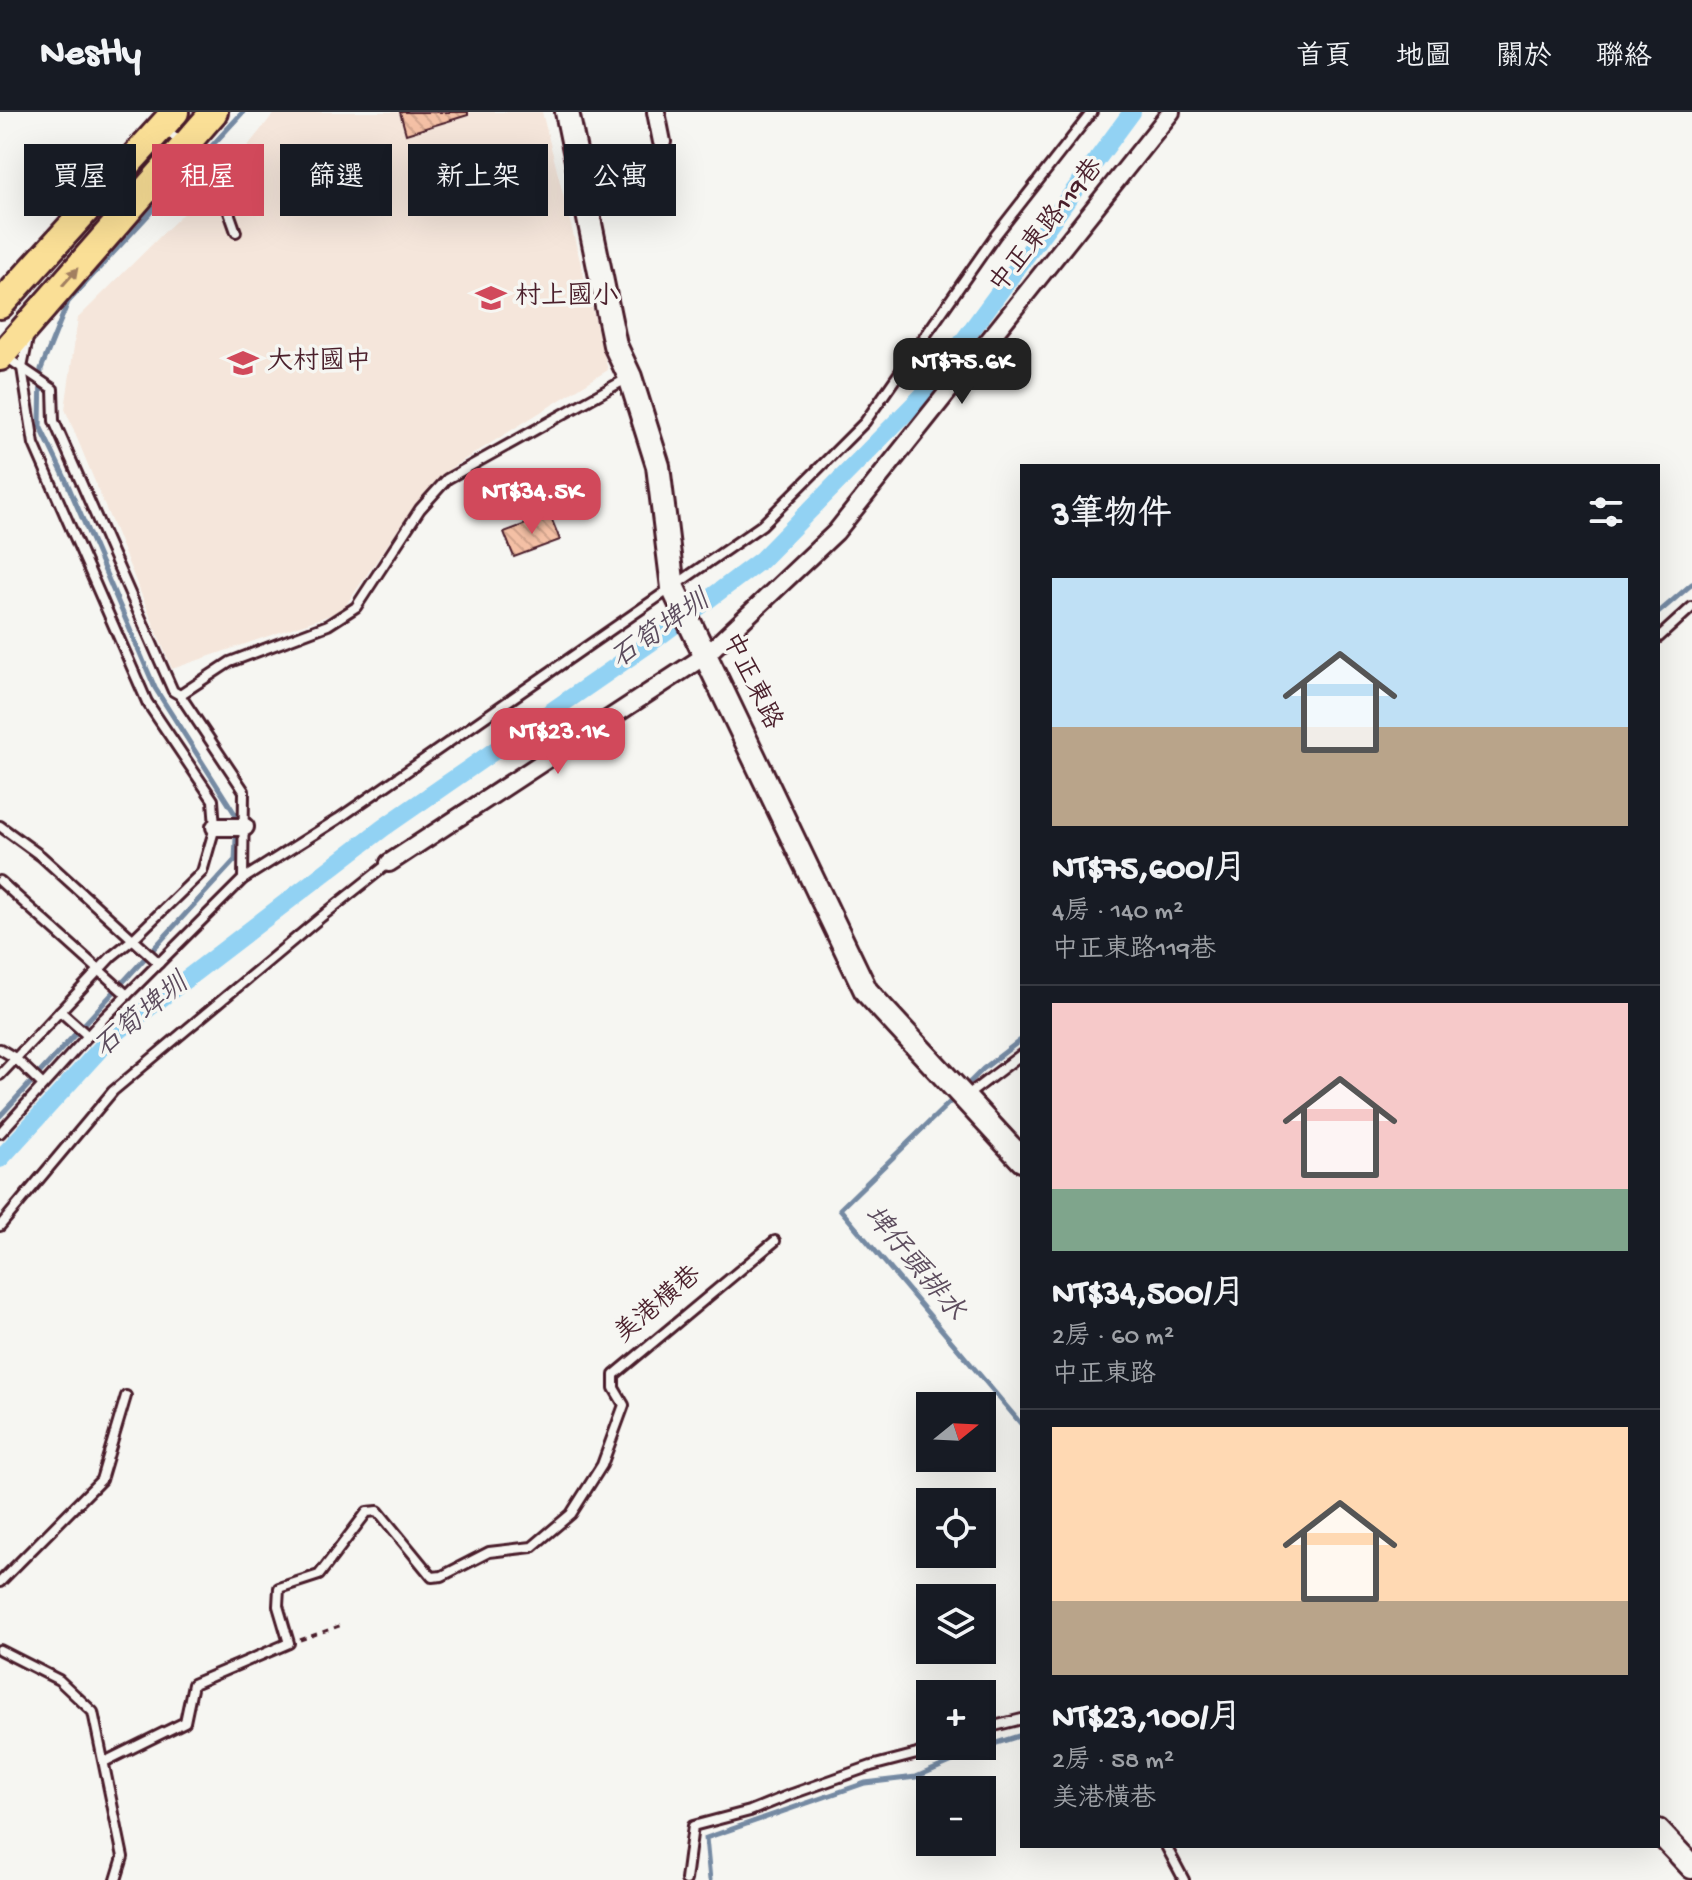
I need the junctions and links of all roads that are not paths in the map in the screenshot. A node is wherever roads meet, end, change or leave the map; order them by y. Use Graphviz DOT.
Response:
graph roads {
  1 [pos="214,112"];
  2 [pos="567,112"];
  3 [pos="656,112"];
  4 [pos="1092,112"];
  5 [pos="1171,112"];
  6 [pos="169,119"];
  7 [pos="662,142"];
  8 [pos="183,144"];
  9 [pos="186,144"];
  10 [pos="152,183"];
  11 [pos="230,216"];
  12 [pos="236,232"];
  13 [pos="0,305"];
  14 [pos="8,360"];
  15 [pos="630,377"];
  16 [pos="673,588"];
  17 [pos="1692,607"];
  18 [pos="1660,636"];
  19 [pos="706,655"];
  20 [pos="180,695"];
  21 [pos="0,826"];
  22 [pos="215,827"];
  23 [pos="245,827"];
  24 [pos="389,863"];
  25 [pos="243,879"];
  26 [pos="0,881"];
  27 [pos="132,940"];
  28 [pos="159,963"];
  29 [pos="100,969"];
  30 [pos="127,995"];
  31 [pos="60,1011"];
  32 [pos="88,1036"];
  33 [pos="0,1049"];
  34 [pos="1020,1055"];
  35 [pos="15,1058"];
  36 [pos="0,1075"];
  37 [pos="43,1085"];
  38 [pos="964,1097"];
  39 [pos="0,1133"];
  40 [pos="1020,1158"];
  41 [pos="0,1226"];
  42 [pos="775,1241"];
  43 [pos="126,1396"];
  44 [pos="0,1582"];
  45 [pos="0,1650"];
  46 [pos="1020,1720"];
  47 [pos="996,1726"];
  48 [pos="916,1754"];
  49 [pos="104,1762"];
  50 [pos="1660,1833"];
  51 [pos="1167,1848"];
  52 [pos="1692,1867"];
  53 [pos="116,1880"];
  54 [pos="686,1880"];
  55 [pos="1184,1880"];
  1 -- 9 [label="main road"];
  2 -- 15 [label="main road, 中正東路"];
  3 -- 7 [label="street"];
  4 -- 16 [label="lane"];
  5 -- 19 [label="street, 中正東路119巷"];
  6 -- 8 [label="lane"];
  6 -- 13 [label="main road"];
  14 -- 10 [label="main road, one-way"];
  11 -- 12 [label="lane"];
  14 -- 20 [label="lane"];
  14 -- 22 [label="lane"];
  15 -- 16 [label="main road, 中正東路"];
  15 -- 20 [label="lane"];
  16 -- 19 [label="main road, 中正東路"];
  16 -- 25 [label="lane"];
  17 -- 18 [label="lane"];
  19 -- 24 [label="street"];
  19 -- 38 [label="main road, 中正東路"];
  20 -- 23 [label="lane"];
  21 -- 27 [label="lane"];
  22 -- 23 [label="street"];
  22 -- 27 [label="lane"];
  23 -- 25 [label="lane"];
  24 -- 41 [label="lane"];
  25 -- 28 [label="lane"];
  26 -- 29 [label="lane"];
  27 -- 28 [label="lane"];
  27 -- 29 [label="lane"];
  28 -- 30 [label="lane"];
  29 -- 30 [label="lane"];
  29 -- 31 [label="lane"];
  30 -- 32 [label="lane"];
  31 -- 32 [label="lane"];
  31 -- 35 [label="lane"];
  32 -- 37 [label="lane"];
  33 -- 35 [label="lane"];
  34 -- 38 [label="lane"];
  35 -- 36 [label="lane"];
  35 -- 37 [label="lane"];
  37 -- 39 [label="lane"];
  38 -- 40 [label="main road, 中正東路"];
  42 -- 49 [label="lane, 美港橫巷"];
  43 -- 44 [label="lane"];
  45 -- 49 [label="lane"];
  46 -- 47 [label="lane"];
  48 -- 54 [label="lane"];
  49 -- 53 [label="lane"];
  50 -- 52 [label="main road"];
  51 -- 55 [label="lane"];
}
